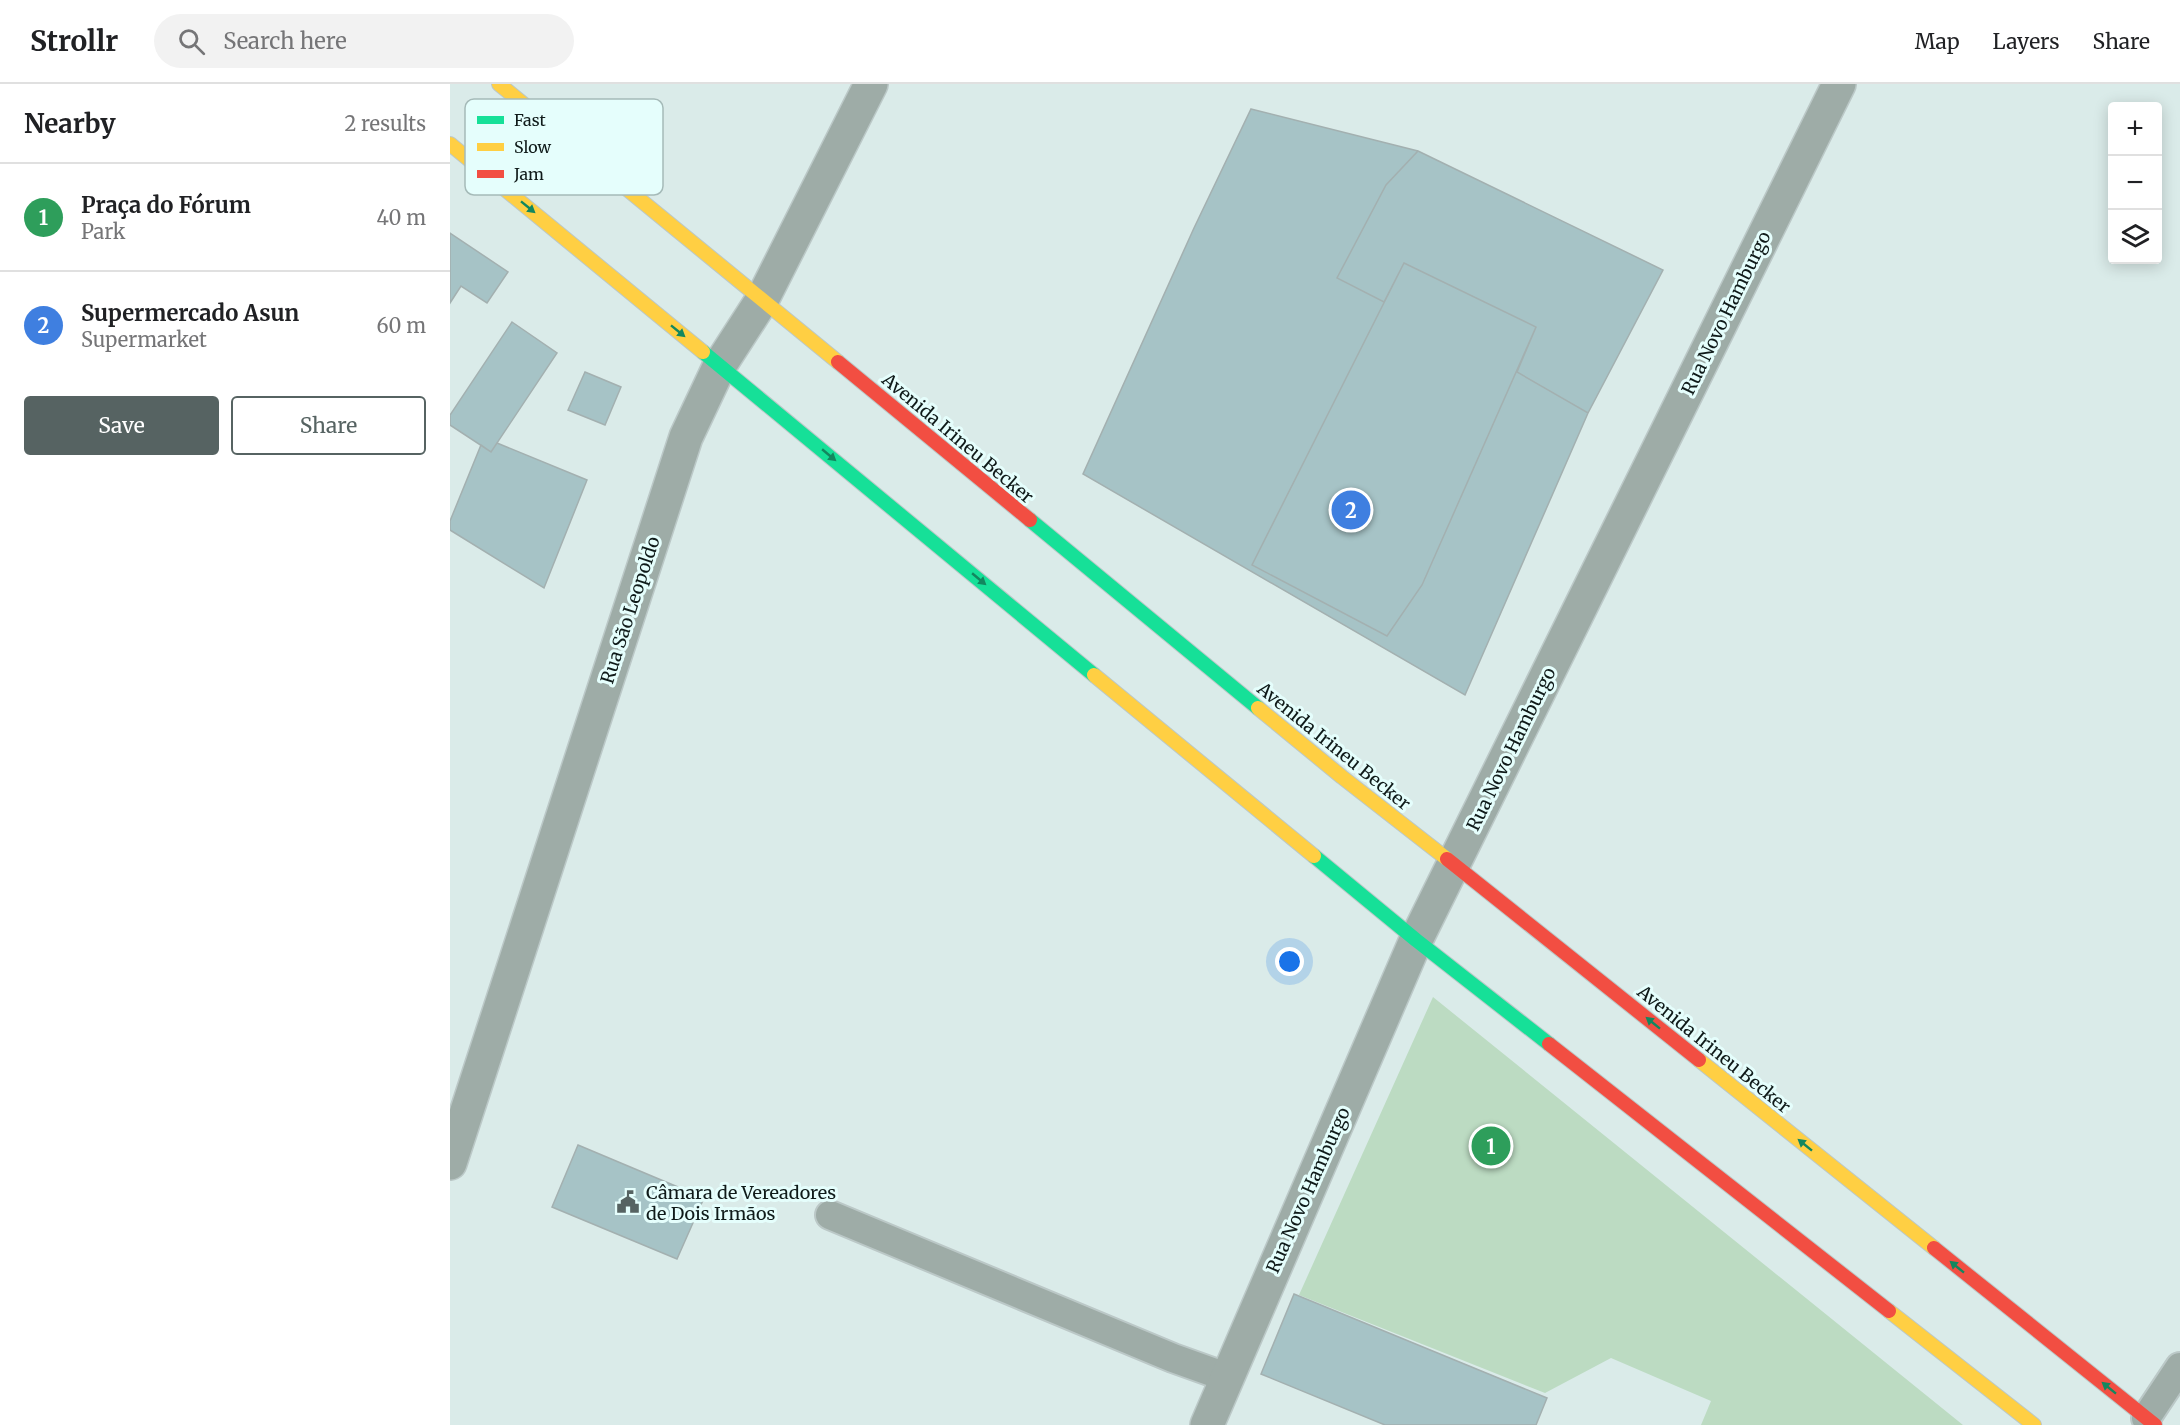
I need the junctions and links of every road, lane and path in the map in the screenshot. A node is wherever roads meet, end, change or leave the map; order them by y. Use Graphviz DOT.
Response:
graph roads {
  1 [pos="499,84"];
  2 [pos="871,84"];
  3 [pos="1839,84"];
  4 [pos="517,99"];
  5 [pos="450,144"];
  6 [pos="465,156"];
  7 [pos="512,195"];
  8 [pos="634,195"];
  9 [pos="762,300"];
  10 [pos="720,365"];
  11 [pos="1454,864"];
  12 [pos="1416,940"];
  13 [pos="450,1163"];
  14 [pos="830,1215"];
  15 [pos="2180,1367"];
  16 [pos="1226,1377"];
  17 [pos="2148,1423"];
  18 [pos="1207,1425"];
  19 [pos="2034,1425"];
  1 -- 4 [label="main road, Avenida Irineu Becker"];
  2 -- 9 [label="street, Rua São Leopoldo"];
  3 -- 11 [label="street, Rua Novo Hamburgo"];
  5 -- 6 [label="main road, one-way"];
  7 -- 10 [label="main road, one-way"];
  8 -- 9 [label="main road, Avenida Irineu Becker"];
  9 -- 10 [label="street, Rua São Leopoldo"];
  9 -- 11 [label="main road, Avenida Irineu Becker"];
  10 -- 12 [label="main road, one-way"];
  10 -- 13 [label="street, Rua São Leopoldo"];
  11 -- 12 [label="street, Rua Novo Hamburgo"];
  17 -- 11 [label="main road, Avenida Irineu Becker, one-way"];
  12 -- 16 [label="street, Rua Novo Hamburgo"];
  12 -- 19 [label="main road"];
  14 -- 16 [label="lane"];
  15 -- 17 [label="lane"];
  16 -- 18 [label="street, Rua Novo Hamburgo"];
}
